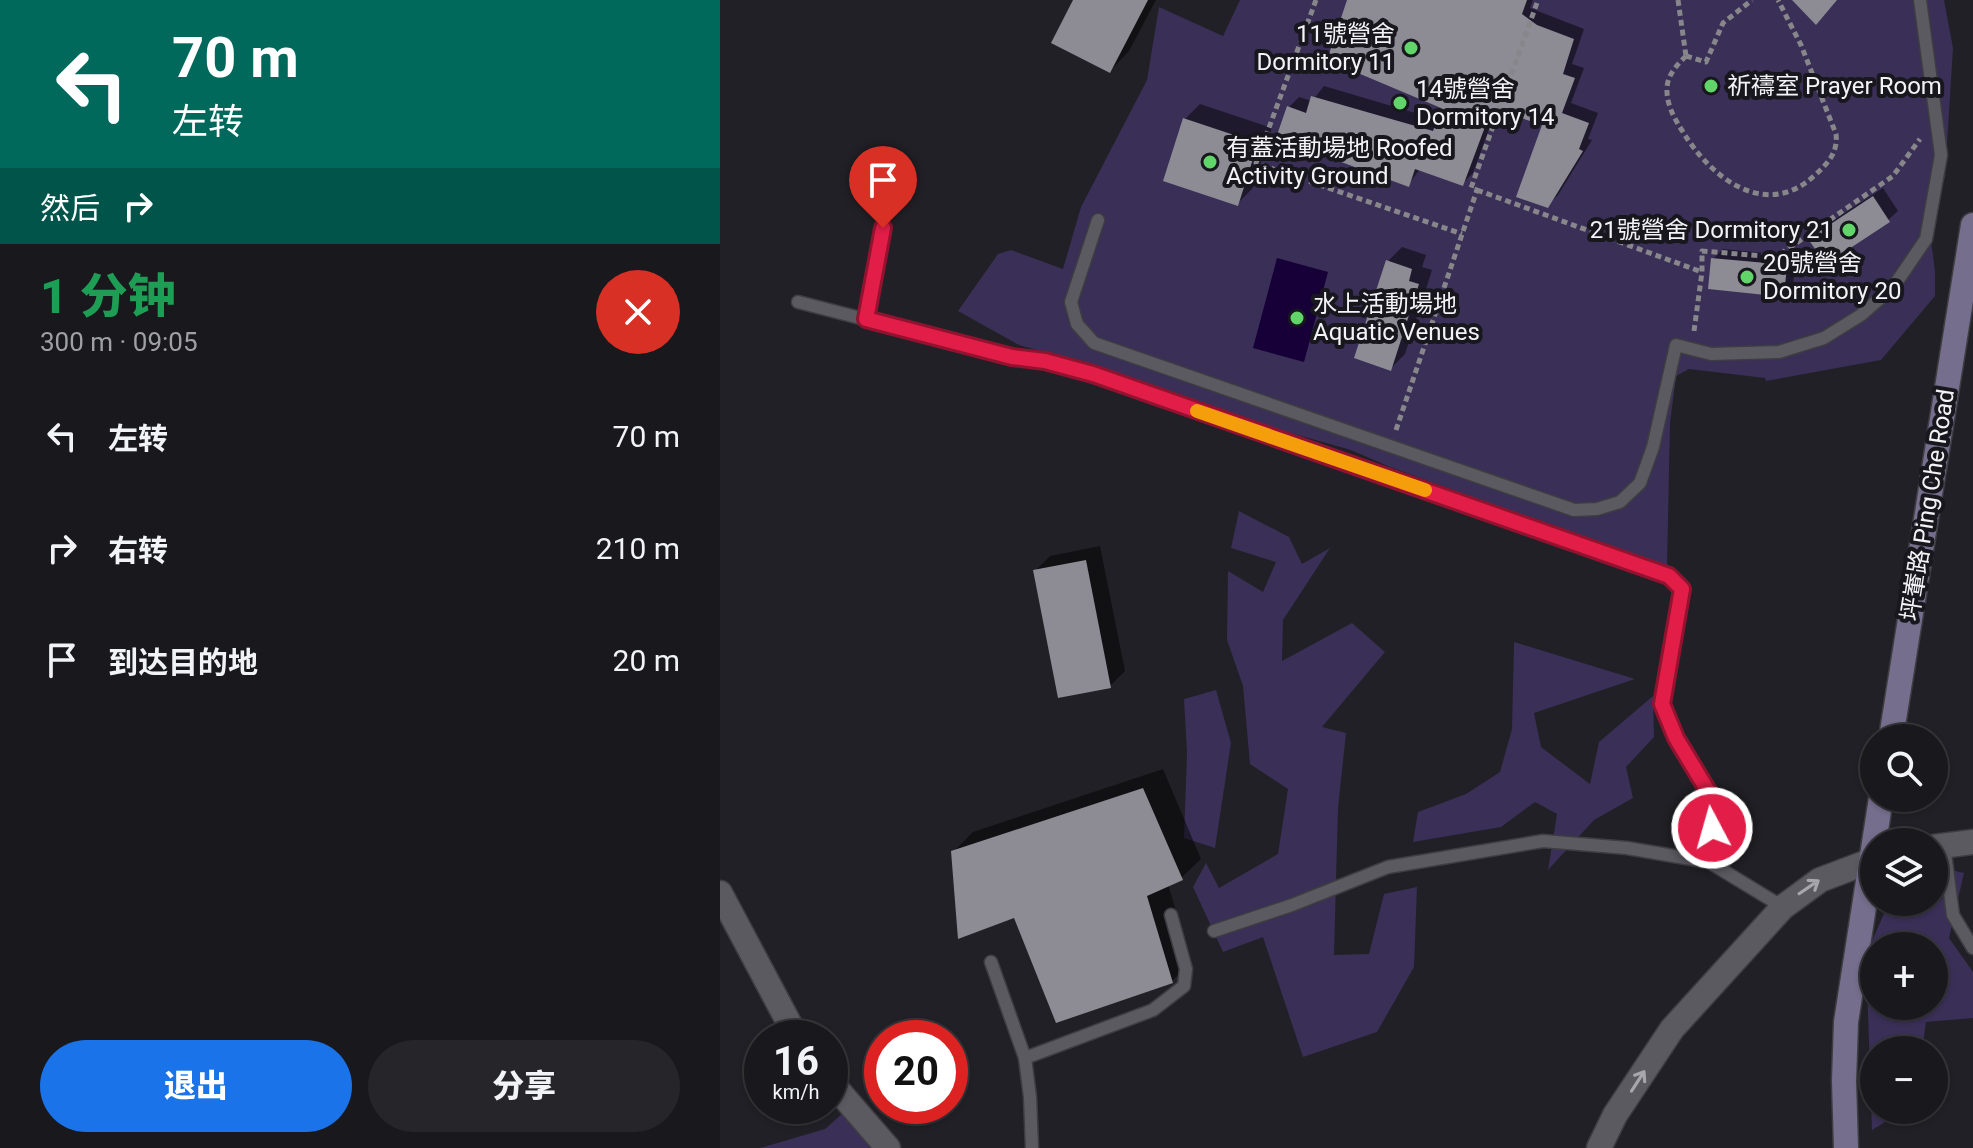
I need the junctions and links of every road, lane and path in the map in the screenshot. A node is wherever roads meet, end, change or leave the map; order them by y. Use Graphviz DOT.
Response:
graph roads {
  1 [pos="1316,0"];
  2 [pos="1537,0"];
  3 [pos="1678,0"];
  4 [pos="1752,0"];
  5 [pos="1778,0"];
  6 [pos="1920,0"];
  7 [pos="1686,56"];
  8 [pos="1934,105"];
  9 [pos="1477,190"];
  10 [pos="1098,220"];
  11 [pos="1973,225"];
  12 [pos="883,228"];
  13 [pos="1462,234"];
  14 [pos="1702,272"];
  15 [pos="798,302"];
  16 [pos="866,319"];
  17 [pos="1694,334"];
  18 [pos="1017,348"];
  19 [pos="1045,361"];
  20 [pos="1390,446"];
  21 [pos="1893,724"];
  22 [pos="1973,842"];
  23 [pos="1948,846"];
  24 [pos="1860,857"];
  25 [pos="1709,862"];
  26 [pos="1948,891"];
  27 [pos="720,893"];
  28 [pos="1783,907"];
  29 [pos="1171,915"];
  30 [pos="1866,916"];
  31 [pos="1214,931"];
  32 [pos="1973,948"];
  33 [pos="991,962"];
  34 [pos="787,1020"];
  35 [pos="1025,1058"];
  36 [pos="848,1102"];
  37 [pos="888,1148"];
  38 [pos="1032,1148"];
  39 [pos="1599,1148"];
  40 [pos="1846,1148"];
  1 -- 13 [label="path"];
  2 -- 9 [label="path"];
  3 -- 7 [label="path"];
  4 -- 7 [label="path"];
  5 -- 7 [label="path"];
  6 -- 8 [label="lane"];
  8 -- 14 [label="path"];
  8 -- 20 [label="lane"];
  9 -- 13 [label="path"];
  9 -- 14 [label="path"];
  10 -- 20 [label="lane"];
  11 -- 21 [label="street, 坪輋路 Ping Che Road"];
  12 -- 16 [label="lane"];
  13 -- 20 [label="path"];
  14 -- 17 [label="path"];
  15 -- 16 [label="lane"];
  16 -- 19 [label="lane"];
  18 -- 19 [label="lane"];
  19 -- 25 [label="lane"];
  22 -- 23 [label="street"];
  28 -- 24 [label="street, one-way"];
  25 -- 28 [label="lane"];
  25 -- 31 [label="lane"];
  26 -- 32 [label="lane"];
  27 -- 34 [label="street"];
  39 -- 28 [label="street, one-way"];
  29 -- 35 [label="lane"];
  30 -- 40 [label="street"];
  33 -- 35 [label="lane"];
  35 -- 38 [label="lane"];
  36 -- 37 [label="street"];
}
